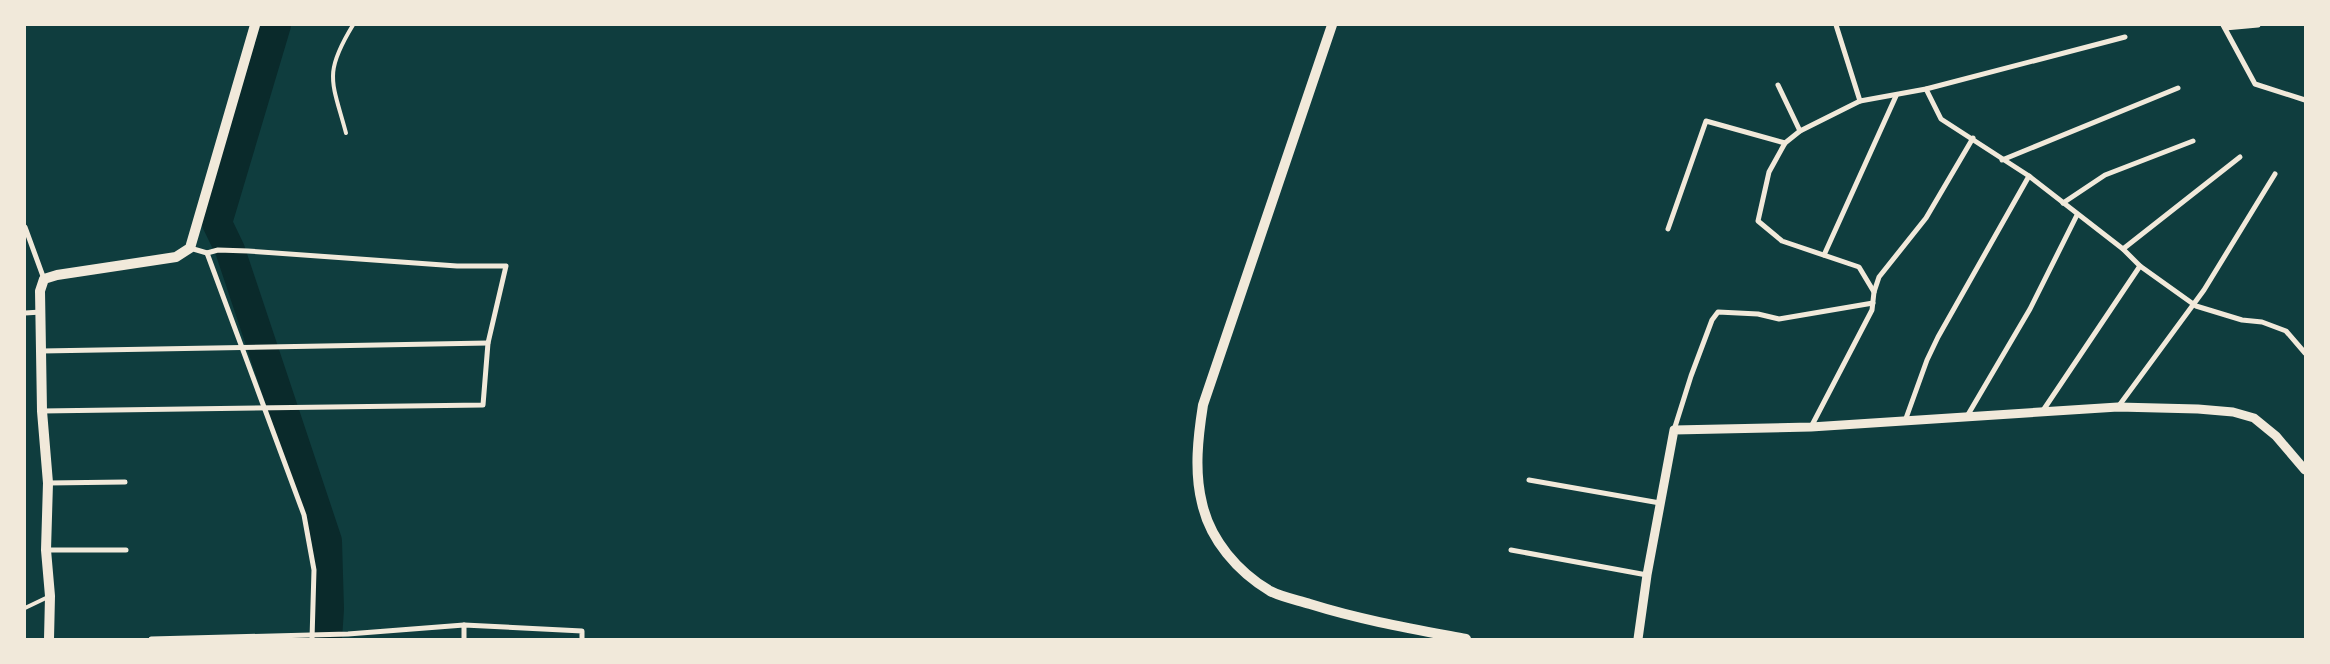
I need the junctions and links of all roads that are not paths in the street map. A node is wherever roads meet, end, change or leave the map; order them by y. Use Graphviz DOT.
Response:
graph roads {
  1 [pos="255,25"];
  2 [pos="354,25"];
  3 [pos="1332,25"];
  4 [pos="1836,25"];
  5 [pos="2258,25"];
  6 [pos="2224,27"];
  7 [pos="2125,37"];
  8 [pos="1778,85"];
  9 [pos="2178,88"];
  10 [pos="1926,90"];
  11 [pos="1896,96"];
  12 [pos="2305,100"];
  13 [pos="1860,101"];
  14 [pos="1800,131"];
  15 [pos="346,133"];
  16 [pos="1972,138"];
  17 [pos="2192,141"];
  18 [pos="1785,143"];
  19 [pos="2240,157"];
  20 [pos="2002,160"];
  21 [pos="2275,174"];
  22 [pos="2028,176"];
  23 [pos="2063,204"];
  24 [pos="2078,215"];
  25 [pos="25,227"];
  26 [pos="1668,229"];
  27 [pos="190,248"];
  28 [pos="2124,249"];
  29 [pos="207,253"];
  30 [pos="1824,255"];
  31 [pos="2140,266"];
  32 [pos="44,279"];
  33 [pos="1874,292"];
  34 [pos="1873,303"];
  35 [pos="2194,305"];
  36 [pos="42,312"];
  37 [pos="25,313"];
  38 [pos="488,343"];
  39 [pos="244,349"];
  40 [pos="42,351"];
  41 [pos="2305,352"];
  42 [pos="2118,407"];
  43 [pos="266,408"];
  44 [pos="42,411"];
  45 [pos="2042,412"];
  46 [pos="1966,418"];
  47 [pos="1905,422"];
  48 [pos="1811,427"];
  49 [pos="1674,430"];
  50 [pos="2305,470"];
  51 [pos="1529,480"];
  52 [pos="125,482"];
  53 [pos="48,483"];
  54 [pos="1660,503"];
  55 [pos="46,550"];
  56 [pos="126,550"];
  57 [pos="1511,550"];
  58 [pos="1647,575"];
  59 [pos="50,596"];
  60 [pos="25,608"];
  61 [pos="464,626"];
  62 [pos="314,636"];
  63 [pos="347,636"];
  64 [pos="49,639"];
  65 [pos="151,639"];
  66 [pos="185,639"];
  67 [pos="464,639"];
  68 [pos="582,639"];
  69 [pos="1466,639"];
  70 [pos="1638,639"];
  1 -- 27 [label="main road"];
  2 -- 15 [label="lane"];
  3 -- 69 [label="main road"];
  4 -- 13 [label="street"];
  5 -- 6 [label="street"];
  6 -- 12 [label="street"];
  7 -- 10 [label="street"];
  8 -- 14 [label="street"];
  9 -- 20 [label="street"];
  10 -- 11 [label="street"];
  10 -- 16 [label="street"];
  11 -- 13 [label="street"];
  11 -- 30 [label="street"];
  13 -- 14 [label="street"];
  14 -- 18 [label="street"];
  16 -- 20 [label="street"];
  16 -- 33 [label="street"];
  17 -- 23 [label="street"];
  18 -- 26 [label="street"];
  18 -- 30 [label="street"];
  19 -- 28 [label="street"];
  20 -- 22 [label="street"];
  21 -- 35 [label="street"];
  22 -- 23 [label="street"];
  22 -- 47 [label="street"];
  23 -- 24 [label="street"];
  24 -- 28 [label="street"];
  24 -- 46 [label="street"];
  25 -- 32 [label="street"];
  27 -- 29 [label="street"];
  27 -- 32 [label="main road"];
  28 -- 31 [label="street"];
  29 -- 38 [label="street"];
  29 -- 39 [label="street"];
  30 -- 33 [label="street"];
  31 -- 35 [label="street"];
  31 -- 45 [label="street"];
  32 -- 36 [label="main road"];
  33 -- 34 [label="street"];
  34 -- 48 [label="street"];
  34 -- 49 [label="street"];
  35 -- 41 [label="street"];
  35 -- 42 [label="street"];
  36 -- 37 [label="street"];
  36 -- 40 [label="main road"];
  38 -- 39 [label="street"];
  38 -- 43 [label="street"];
  39 -- 40 [label="street"];
  39 -- 43 [label="street"];
  40 -- 44 [label="main road"];
  42 -- 45 [label="street"];
  42 -- 50 [label="street"];
  43 -- 44 [label="street"];
  43 -- 62 [label="street"];
  44 -- 53 [label="main road"];
  45 -- 46 [label="street"];
  46 -- 47 [label="street"];
  47 -- 48 [label="street"];
  48 -- 49 [label="street"];
  49 -- 54 [label="street"];
  51 -- 54 [label="street"];
  52 -- 53 [label="street"];
  53 -- 55 [label="main road"];
  54 -- 58 [label="street"];
  55 -- 56 [label="street"];
  55 -- 59 [label="main road"];
  57 -- 58 [label="street"];
  58 -- 70 [label="street"];
  59 -- 60 [label="lane"];
  59 -- 64 [label="main road"];
  61 -- 63 [label="street"];
  61 -- 67 [label="street"];
  61 -- 68 [label="street"];
  62 -- 63 [label="street"];
  62 -- 66 [label="street"];
  65 -- 66 [label="street"];
}
